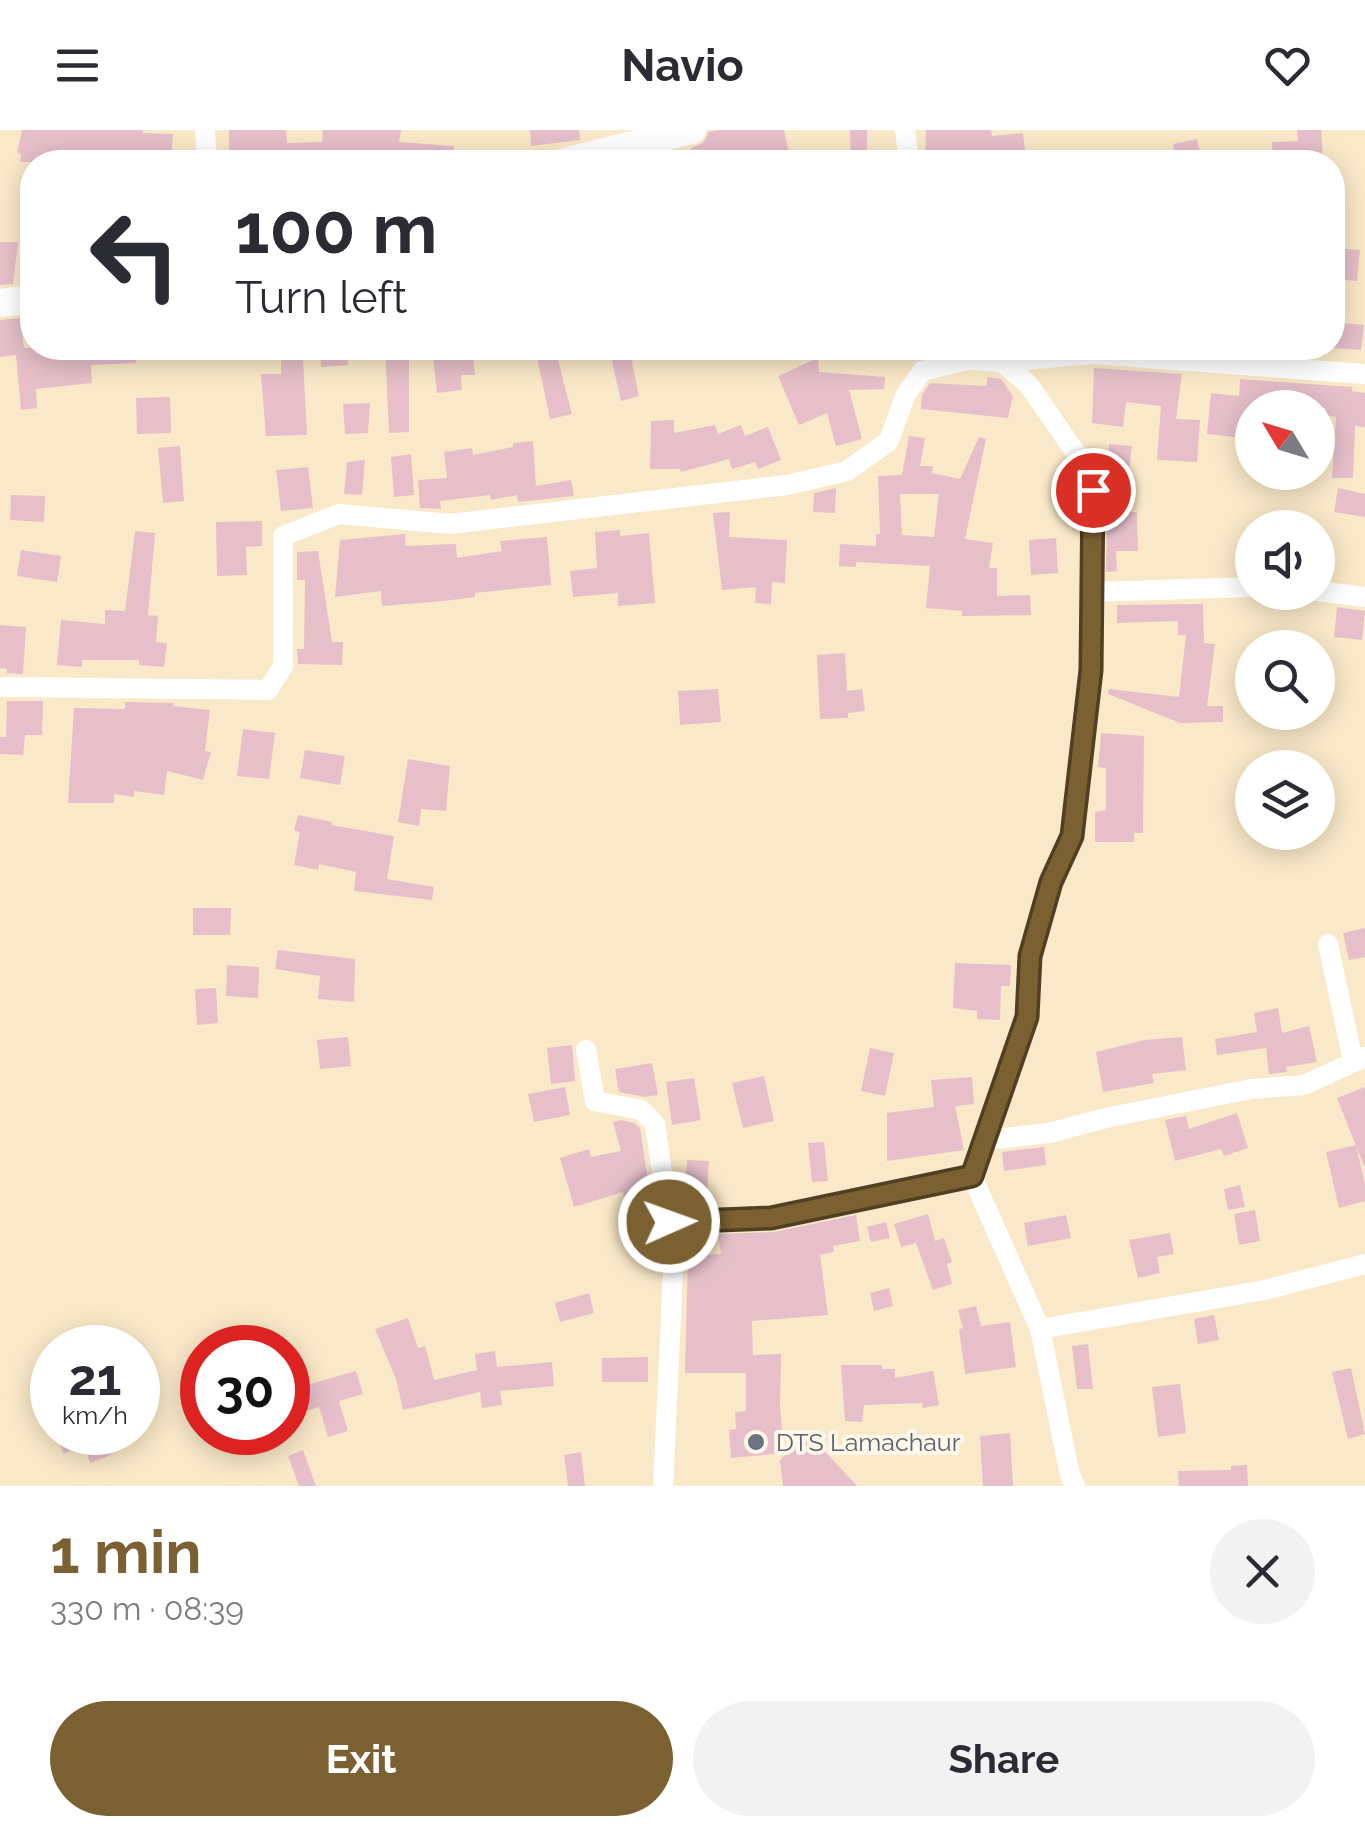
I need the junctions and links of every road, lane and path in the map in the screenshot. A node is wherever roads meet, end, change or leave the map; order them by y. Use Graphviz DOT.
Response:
graph roads {
  1 [pos="692,130"];
  2 [pos="612,150"];
  3 [pos="950,360"];
  4 [pos="993,360"];
  5 [pos="1025,360"];
  6 [pos="1175,360"];
  7 [pos="1002,362"];
  8 [pos="1365,374"];
  9 [pos="1235,588"];
  10 [pos="1092,592"];
  11 [pos="1335,593"];
  12 [pos="1365,597"];
  13 [pos="0,686"];
  14 [pos="1328,944"];
  15 [pos="586,1050"];
  16 [pos="1359,1059"];
  17 [pos="986,1140"];
  18 [pos="972,1176"];
  19 [pos="669,1222"];
  20 [pos="1365,1264"];
  21 [pos="1040,1329"];
  22 [pos="662,1486"];
  23 [pos="1075,1486"];
  1 -- 2 [label="main road"];
  3 -- 13 [label="street"];
  4 -- 7 [label="street"];
  5 -- 7 [label="street"];
  6 -- 8 [label="street"];
  7 -- 10 [label="street"];
  9 -- 10 [label="street"];
  10 -- 17 [label="street"];
  11 -- 12 [label="street"];
  14 -- 16 [label="street"];
  15 -- 19 [label="street"];
  16 -- 17 [label="street"];
  17 -- 18 [label="street"];
  18 -- 19 [label="street"];
  18 -- 21 [label="street"];
  19 -- 22 [label="street"];
  20 -- 21 [label="street"];
  21 -- 23 [label="street"];
}
